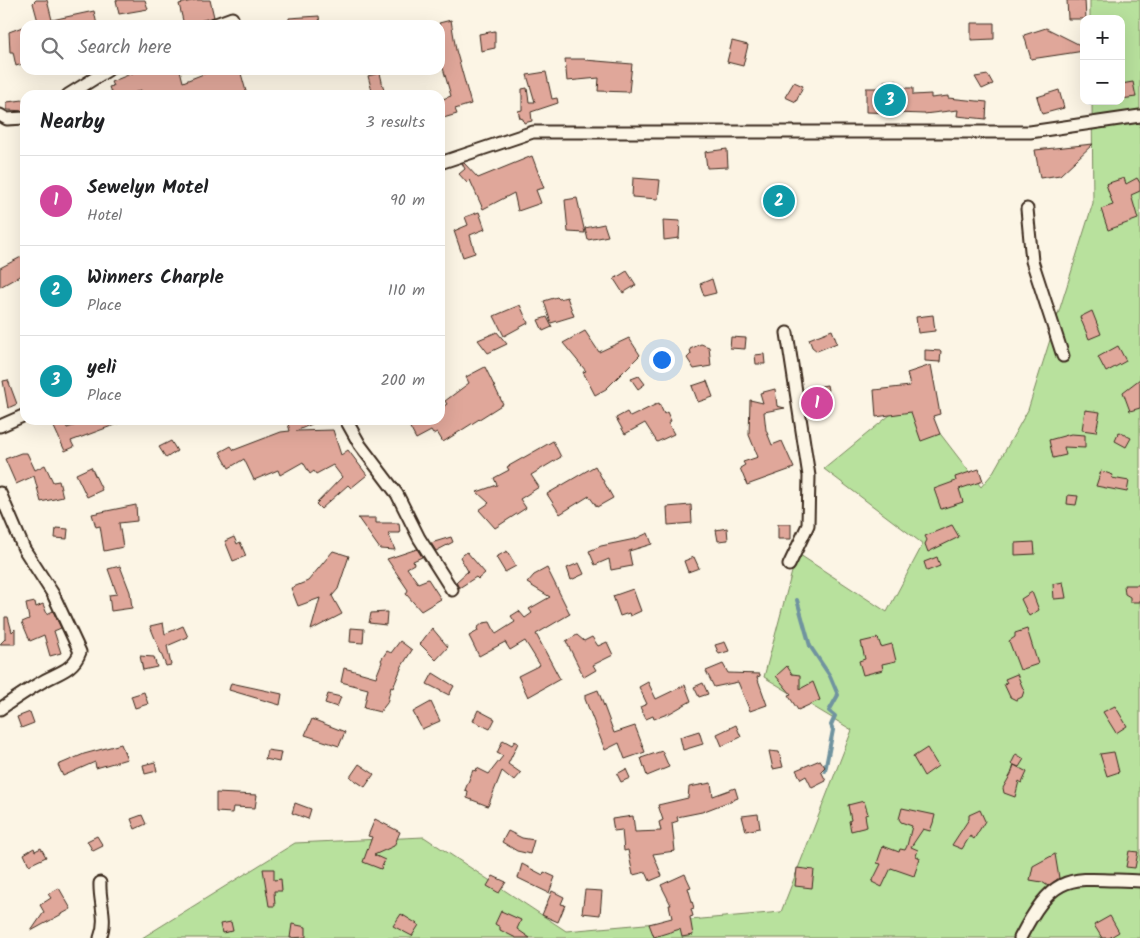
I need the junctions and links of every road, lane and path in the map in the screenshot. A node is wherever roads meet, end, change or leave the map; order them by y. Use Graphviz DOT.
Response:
graph roads {
  1 [pos="232,18"];
  2 [pos="227,20"];
  3 [pos="100,75"];
  4 [pos="76,90"];
  5 [pos="0,115"];
  6 [pos="1140,116"];
  7 [pos="20,118"];
  8 [pos="445,161"];
  9 [pos="1027,209"];
  10 [pos="788,333"];
  11 [pos="1063,356"];
  12 [pos="20,417"];
  13 [pos="349,425"];
  14 [pos="0,426"];
  15 [pos="0,493"];
  16 [pos="789,565"];
  17 [pos="452,590"];
  18 [pos="0,709"];
  19 [pos="1140,881"];
  20 [pos="100,883"];
  21 [pos="100,938"];
  22 [pos="1020,938"];
  1 -- 2 [label="street"];
  3 -- 4 [label="street"];
  5 -- 7 [label="street"];
  6 -- 8 [label="street"];
  9 -- 11 [label="street"];
  10 -- 16 [label="street"];
  12 -- 14 [label="street"];
  13 -- 17 [label="street"];
  15 -- 18 [label="street"];
  19 -- 22 [label="street"];
  20 -- 21 [label="street"];
}
